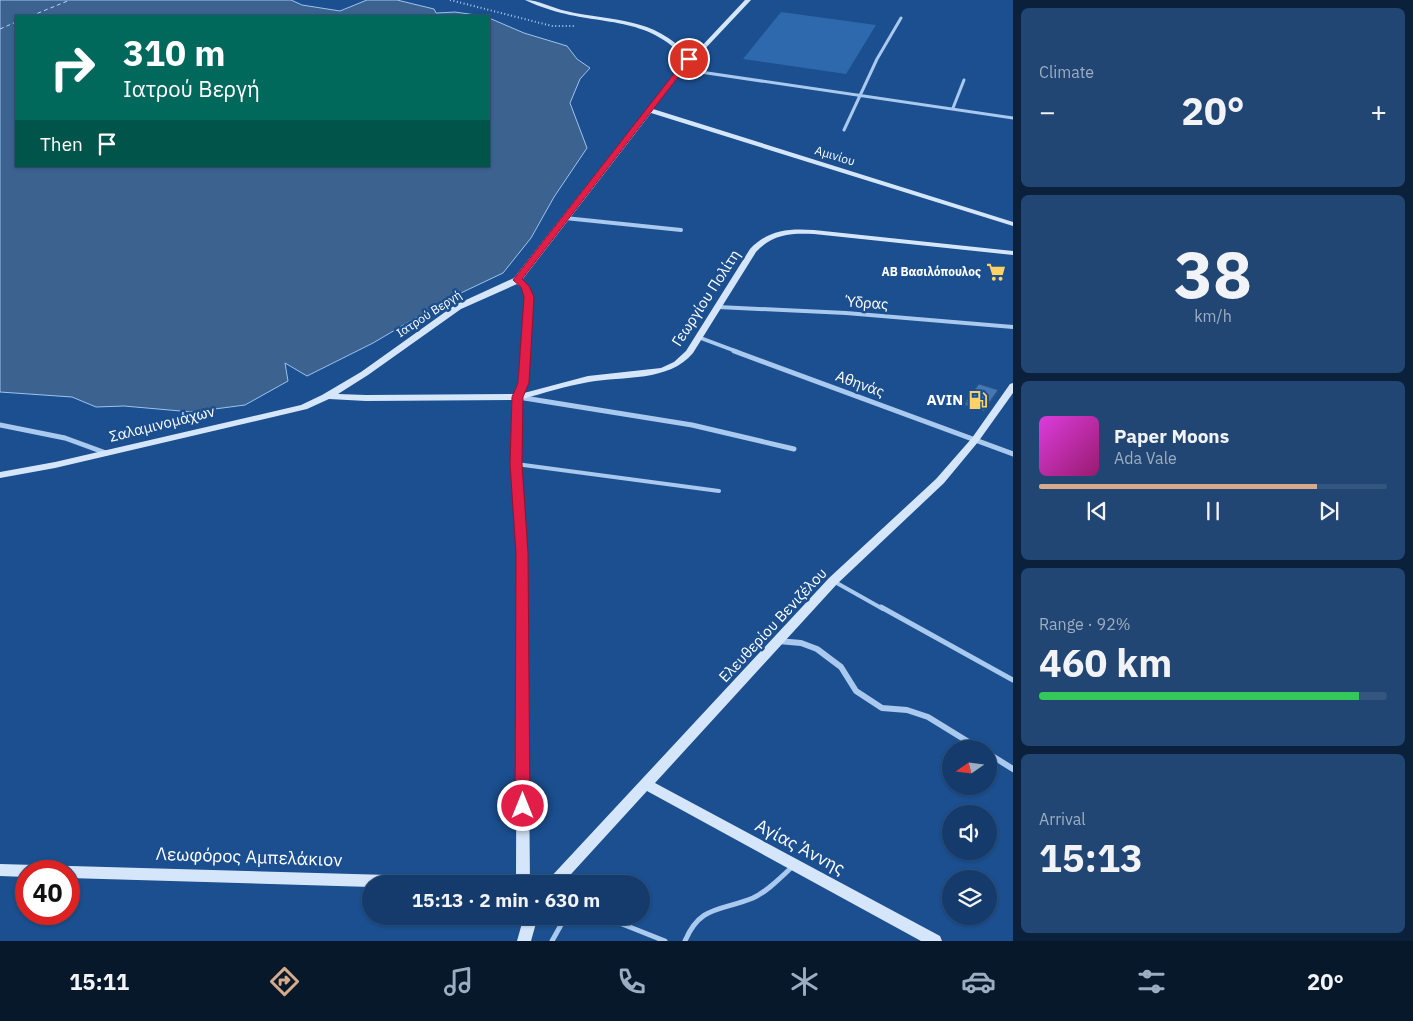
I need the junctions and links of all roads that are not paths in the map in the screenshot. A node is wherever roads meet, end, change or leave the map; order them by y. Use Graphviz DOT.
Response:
graph roads {
  1 [pos="528,0"];
  2 [pos="748,0"];
  3 [pos="901,18"];
  4 [pos="689,59"];
  5 [pos="680,69"];
  6 [pos="964,80"];
  7 [pos="859,95"];
  8 [pos="953,108"];
  9 [pos="649,110"];
  10 [pos="1013,118"];
  11 [pos="844,130"];
  12 [pos="565,218"];
  13 [pos="1013,224"];
  14 [pos="681,230"];
  15 [pos="1013,253"];
  16 [pos="517,280"];
  17 [pos="718,307"];
  18 [pos="1013,326"];
  19 [pos="698,338"];
  20 [pos="1013,386"];
  21 [pos="330,396"];
  22 [pos="517,397"];
  23 [pos="0,425"];
  24 [pos="975,440"];
  25 [pos="794,449"];
  26 [pos="106,453"];
  27 [pos="1013,454"];
  28 [pos="516,464"];
  29 [pos="0,475"];
  30 [pos="719,491"];
  31 [pos="833,581"];
  32 [pos="778,641"];
  33 [pos="1013,680"];
  34 [pos="965,740"];
  35 [pos="998,760"];
  36 [pos="1013,769"];
  37 [pos="646,785"];
  38 [pos="794,866"];
  39 [pos="0,870"];
  40 [pos="523,875"];
  41 [pos="561,875"];
  42 [pos="362,880"];
  43 [pos="528,925"];
  44 [pos="561,925"];
  45 [pos="625,925"];
  46 [pos="524,941"];
  47 [pos="552,941"];
  48 [pos="665,941"];
  49 [pos="685,941"];
  50 [pos="935,941"];
  1 -- 4 [label="main road"];
  2 -- 4 [label="main road, Ιατρού Βεργή"];
  3 -- 7 [label="street"];
  4 -- 5 [label="main road, Ιατρού Βεργή"];
  5 -- 7 [label="street"];
  5 -- 9 [label="main road, Ιατρού Βεργή"];
  6 -- 8 [label="street"];
  7 -- 8 [label="street"];
  7 -- 11 [label="street"];
  8 -- 10 [label="street"];
  9 -- 12 [label="main road, Ιατρού Βεργή"];
  9 -- 13 [label="main road, Αμινίου"];
  12 -- 14 [label="street"];
  12 -- 16 [label="main road, Ιατρού Βεργή"];
  15 -- 17 [label="main road, Γεωργίου Πολίτη"];
  16 -- 21 [label="main road, Ιατρού Βεργή"];
  16 -- 22 [label="main road"];
  17 -- 18 [label="street, Ύδρας"];
  17 -- 19 [label="main road, Γεωργίου Πολίτη"];
  19 -- 22 [label="main road, Γεωργίου Πολίτη"];
  19 -- 24 [label="street, Αθηνάς"];
  20 -- 24 [label="main road, Ελευθερίου Βενιζέλου"];
  21 -- 22 [label="main road, Γεωργίου Πολίτη"];
  21 -- 26 [label="main road, Σαλαμινομάχων"];
  22 -- 25 [label="street"];
  22 -- 28 [label="main road"];
  23 -- 26 [label="street"];
  24 -- 27 [label="street, Αθηνάς"];
  24 -- 31 [label="main road, Ελευθερίου Βενιζέλου"];
  26 -- 29 [label="main road, Σαλαμινομάχων"];
  28 -- 30 [label="lane"];
  28 -- 40 [label="main road"];
  31 -- 32 [label="main road, Ελευθερίου Βενιζέλου"];
  31 -- 33 [label="lane"];
  32 -- 34 [label="street"];
  32 -- 37 [label="main road, Ελευθερίου Βενιζέλου"];
  35 -- 36 [label="street"];
  37 -- 38 [label="main road, Αγίας Άννης"];
  37 -- 41 [label="main road, Ελευθερίου Βενιζέλου"];
  38 -- 49 [label="lane"];
  38 -- 50 [label="main road, Αγίας Άννης"];
  39 -- 42 [label="main road, Λεωφόρος Αμπελάκιον"];
  43 -- 46 [label="main road"];
  44 -- 47 [label="lane"];
  45 -- 48 [label="lane"];
}
